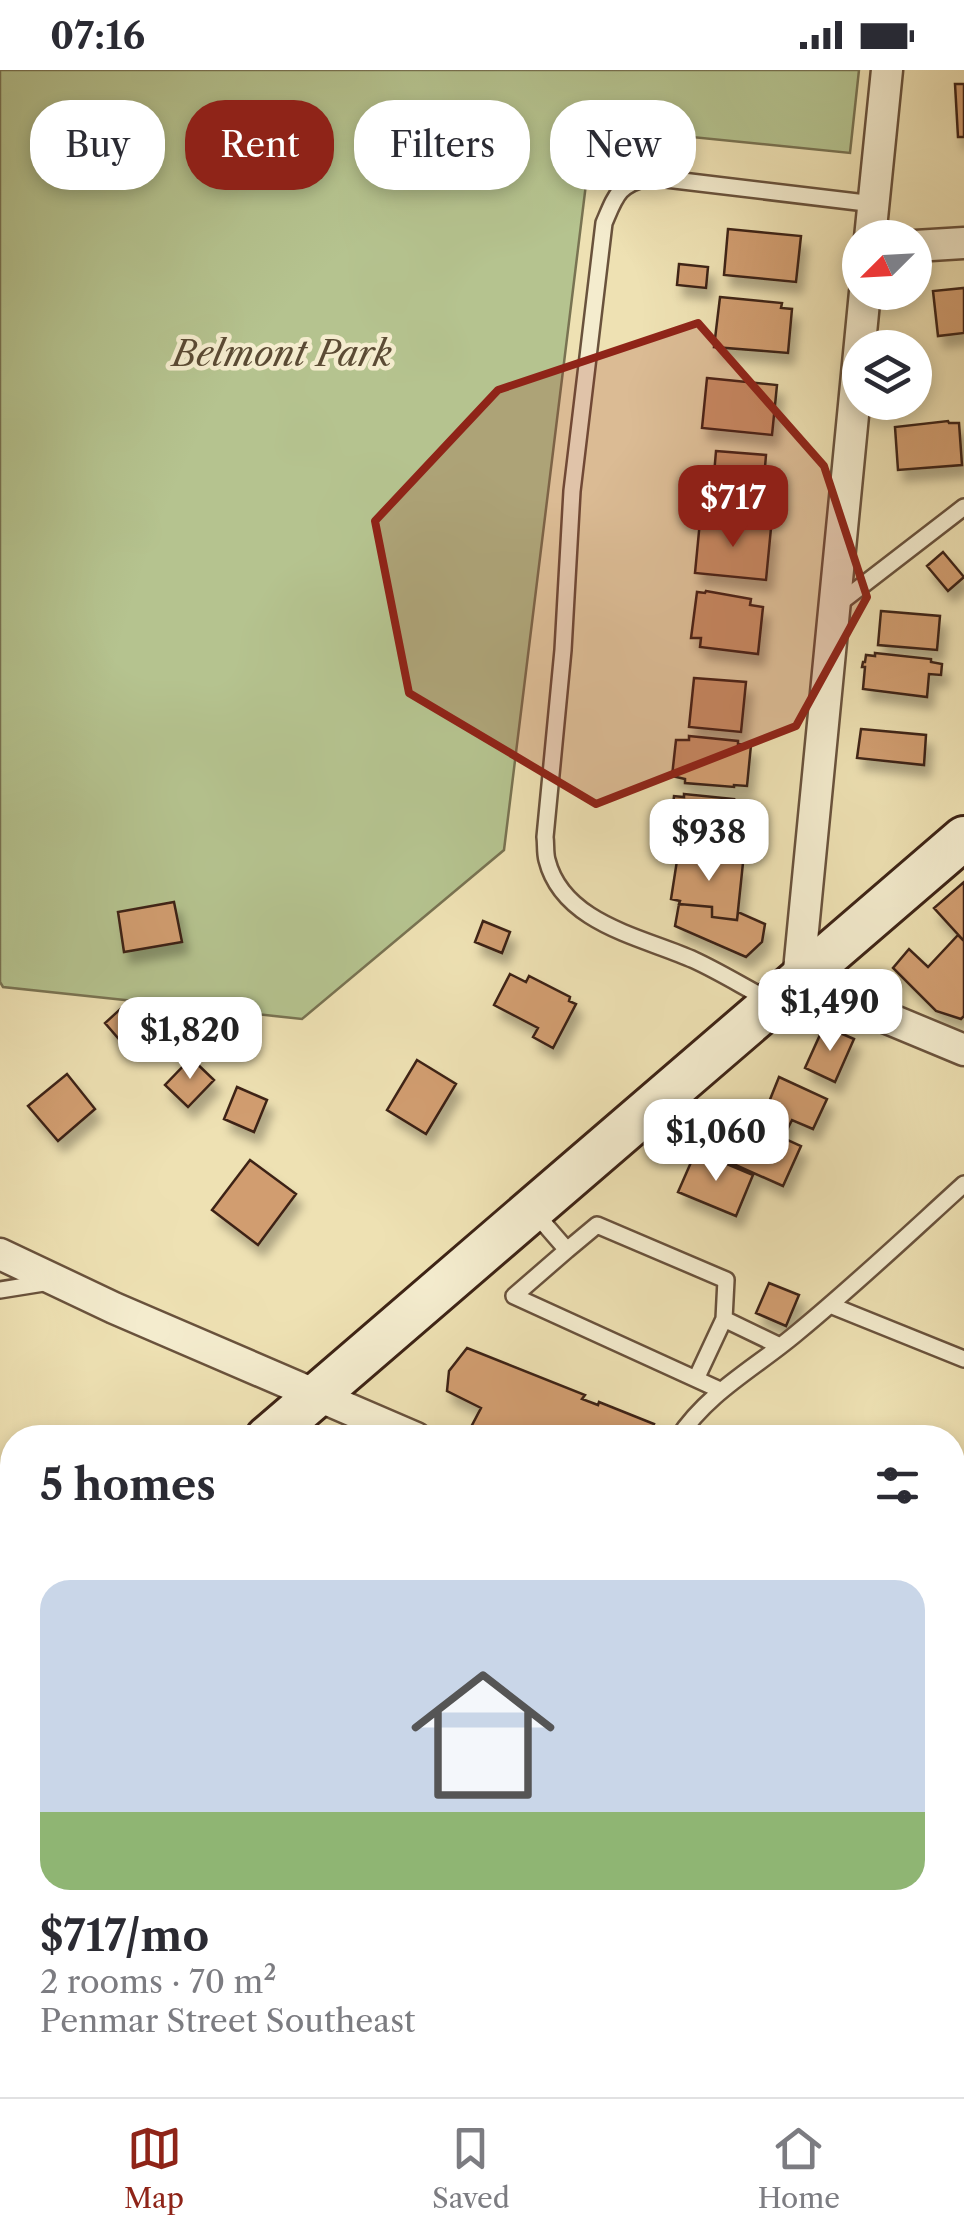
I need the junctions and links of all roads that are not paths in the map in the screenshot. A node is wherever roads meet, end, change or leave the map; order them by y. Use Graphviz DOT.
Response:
graph roads {
  1 [pos="887,70"];
  2 [pos="874,204"];
  3 [pos="872,220"];
  4 [pos="964,244"];
  5 [pos="932,245"];
  6 [pos="863,310"];
  7 [pos="964,506"];
  8 [pos="833,608"];
  9 [pos="964,838"];
  10 [pos="785,991"];
  11 [pos="964,1050"];
  12 [pos="964,1184"];
  13 [pos="532,1210"];
  14 [pos="567,1250"];
  15 [pos="0,1254"];
  16 [pos="56,1281"];
  17 [pos="0,1290"];
  18 [pos="830,1305"];
  19 [pos="724,1320"];
  20 [pos="780,1346"];
  21 [pos="964,1359"];
  22 [pos="696,1379"];
  23 [pos="720,1390"];
  24 [pos="318,1394"];
  25 [pos="282,1425"];
  26 [pos="387,1425"];
  27 [pos="686,1425"];
  1 -- 2 [label="street"];
  2 -- 3 [label="street"];
  2 -- 10 [label="lane"];
  4 -- 5 [label="street"];
  6 -- 8 [label="street"];
  7 -- 8 [label="lane"];
  8 -- 10 [label="street"];
  9 -- 10 [label="street"];
  10 -- 11 [label="street"];
  10 -- 13 [label="street"];
  12 -- 18 [label="lane"];
  13 -- 14 [label="lane"];
  13 -- 24 [label="street"];
  14 -- 19 [label="lane"];
  14 -- 22 [label="lane"];
  15 -- 16 [label="street"];
  16 -- 17 [label="lane"];
  16 -- 24 [label="street"];
  18 -- 20 [label="lane"];
  18 -- 21 [label="lane"];
  19 -- 20 [label="lane"];
  19 -- 22 [label="lane"];
  20 -- 23 [label="lane"];
  22 -- 23 [label="lane"];
  23 -- 27 [label="lane"];
  24 -- 25 [label="street"];
  24 -- 26 [label="street"];
}
